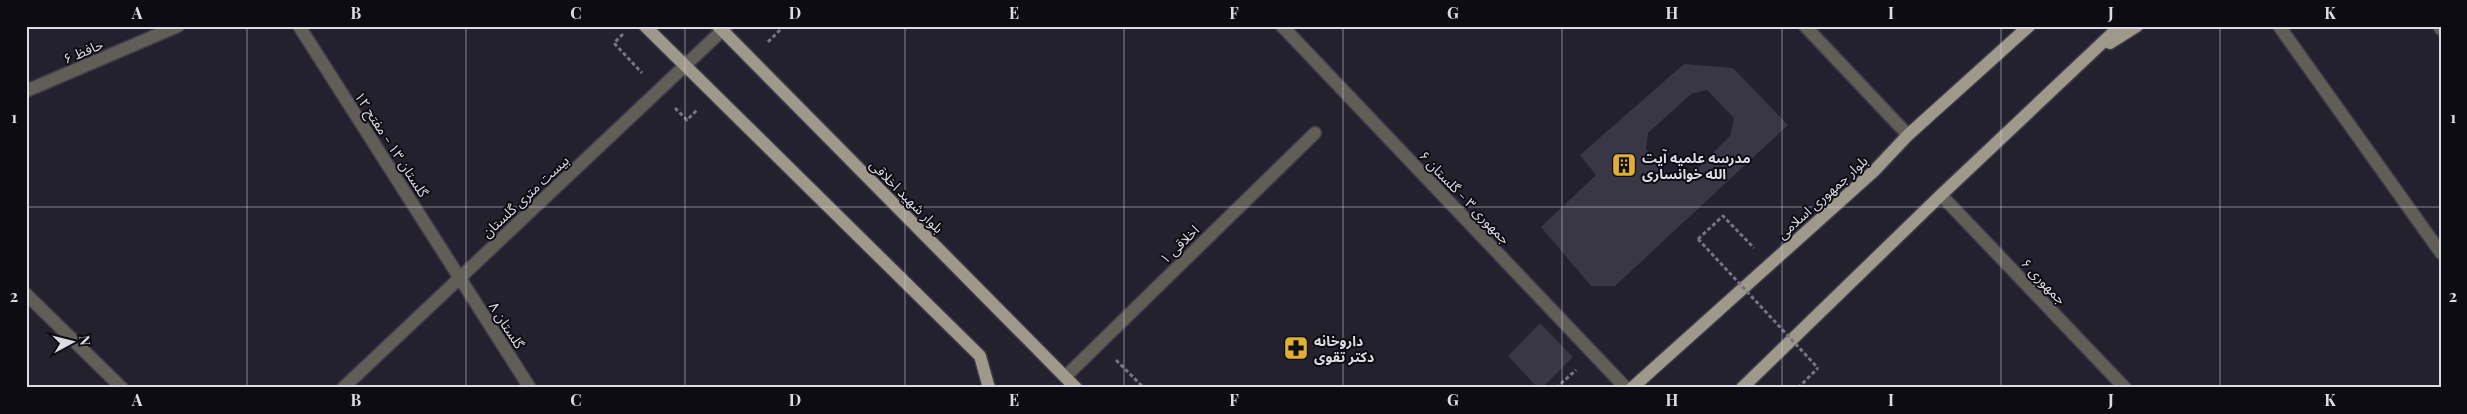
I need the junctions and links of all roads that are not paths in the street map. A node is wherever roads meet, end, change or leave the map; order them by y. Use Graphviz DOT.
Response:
graph roads {
  1 [pos="178,26"];
  2 [pos="299,26"];
  3 [pos="645,26"];
  4 [pos="1282,26"];
  5 [pos="1804,26"];
  6 [pos="2029,26"];
  7 [pos="2120,26"];
  8 [pos="2138,26"];
  9 [pos="2279,26"];
  10 [pos="722,28"];
  11 [pos="2088,56"];
  12 [pos="685,66"];
  13 [pos="26,91"];
  14 [pos="1314,133"];
  15 [pos="1908,135"];
  16 [pos="1941,195"];
  17 [pos="2441,254"];
  18 [pos="459,278"];
  19 [pos="26,294"];
  20 [pos="1065,377"];
  21 [pos="122,388"];
  22 [pos="343,388"];
  23 [pos="530,388"];
  24 [pos="989,388"];
  25 [pos="1076,388"];
  26 [pos="1626,388"];
  27 [pos="1632,388"];
  28 [pos="1742,388"];
  29 [pos="2125,388"];
  1 -- 13 [label="street, حافظ ۶"];
  2 -- 18 [label="street, گلستان ۱۳ - مفتح ۱۲"];
  3 -- 12 [label="main road"];
  4 -- 26 [label="street, جمهوری ۳ - گلستان ۶"];
  5 -- 15 [label="street"];
  6 -- 15 [label="main road, بلوار جمهوری اسلامی"];
  7 -- 11 [label="main road"];
  8 -- 11 [label="main road"];
  9 -- 17 [label="street"];
  10 -- 12 [label="street, بیست متری گلستان"];
  10 -- 20 [label="main road, بلوار شهید اخلاقی"];
  11 -- 16 [label="main road"];
  12 -- 18 [label="street, بیست متری گلستان"];
  12 -- 24 [label="main road"];
  14 -- 20 [label="street, اخلاقی ۱"];
  15 -- 27 [label="main road, بلوار جمهوری اسلامی"];
  16 -- 28 [label="main road"];
  16 -- 29 [label="street, جمهوری ۶"];
  18 -- 22 [label="street, بیست متری گلستان"];
  18 -- 23 [label="street, گلستان ۸"];
  19 -- 21 [label="street"];
  20 -- 25 [label="main road, بلوار شهید اخلاقی"];
}
